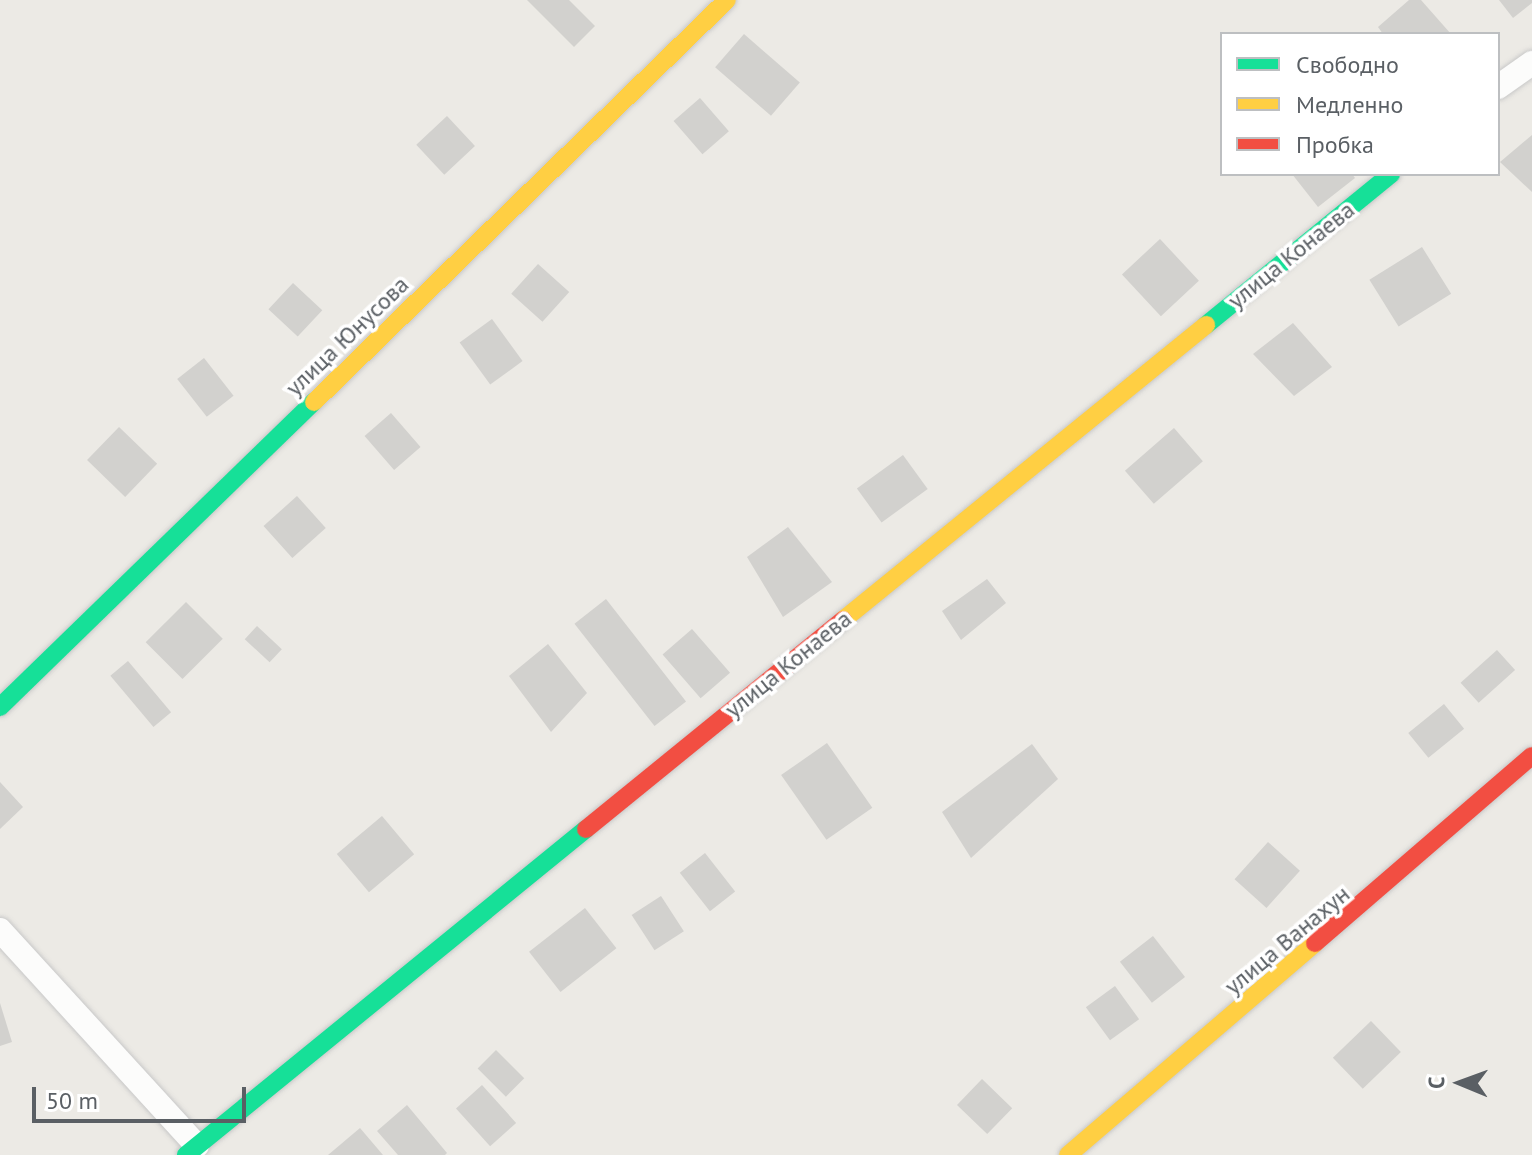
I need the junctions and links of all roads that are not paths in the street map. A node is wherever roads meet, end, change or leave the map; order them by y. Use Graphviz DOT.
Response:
graph roads {
  1 [pos="727,0"];
  2 [pos="1532,63"];
  3 [pos="1500,86"];
  4 [pos="1389,176"];
  5 [pos="0,707"];
  6 [pos="1532,756"];
  7 [pos="0,930"];
  8 [pos="192,1150"];
  9 [pos="1068,1155"];
  1 -- 5 [label="street, улица Юнусова"];
  2 -- 3 [label="street"];
  4 -- 8 [label="street, улица Конаева"];
  6 -- 9 [label="street, улица Ванахун"];
  7 -- 8 [label="street"];
}
